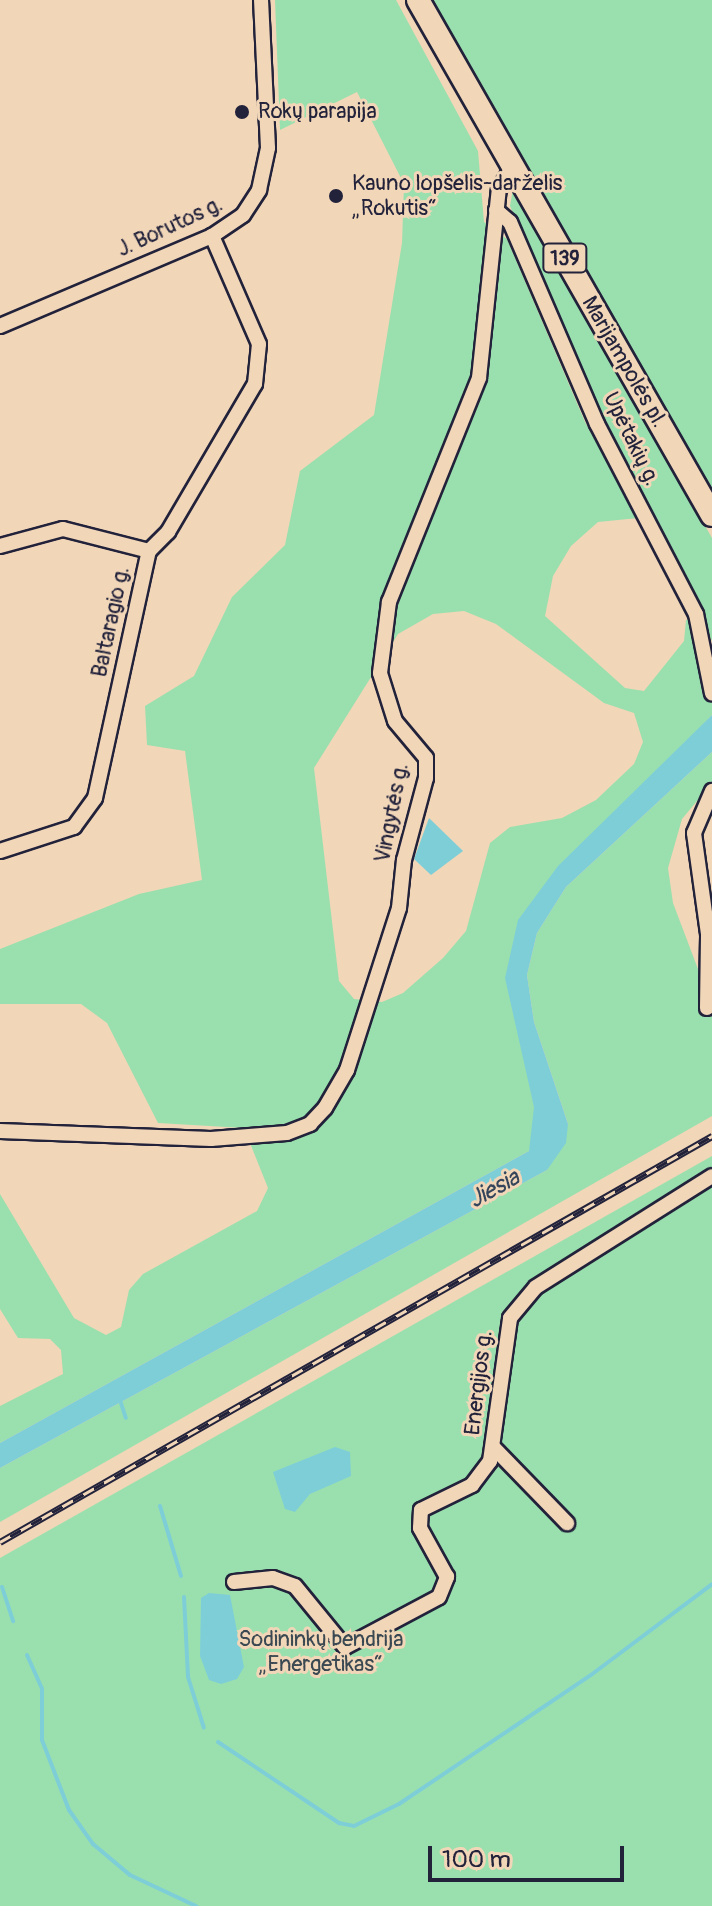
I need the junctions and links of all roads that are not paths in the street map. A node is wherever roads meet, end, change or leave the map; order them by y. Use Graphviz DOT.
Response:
graph roads {
  1 [pos="261,0"];
  2 [pos="418,0"];
  3 [pos="513,167"];
  4 [pos="496,210"];
  5 [pos="212,236"];
  6 [pos="0,326"];
  7 [pos="712,515"];
  8 [pos="0,546"];
  9 [pos="149,551"];
  10 [pos="712,693"];
  11 [pos="712,791"];
  12 [pos="0,851"];
  13 [pos="707,1008"];
  14 [pos="0,1131"];
  15 [pos="712,1176"];
  16 [pos="494,1448"];
  17 [pos="567,1523"];
  18 [pos="234,1582"];
  1 -- 5 [label="street, J. Borutos g."];
  2 -- 3 [label="main road, Marijampolės pl. / 139"];
  3 -- 4 [label="street, Vingytės g."];
  3 -- 7 [label="main road, Marijampolės pl. / 139"];
  4 -- 10 [label="street, Upėtakių g."];
  4 -- 14 [label="street, Vingytės g."];
  5 -- 6 [label="street, J. Borutos g."];
  5 -- 9 [label="street, Baltaragio g."];
  8 -- 9 [label="street"];
  9 -- 12 [label="street, Baltaragio g."];
  11 -- 13 [label="street"];
  15 -- 16 [label="street, Energijos g."];
  16 -- 17 [label="street"];
  16 -- 18 [label="street, Energijos g."];
}
